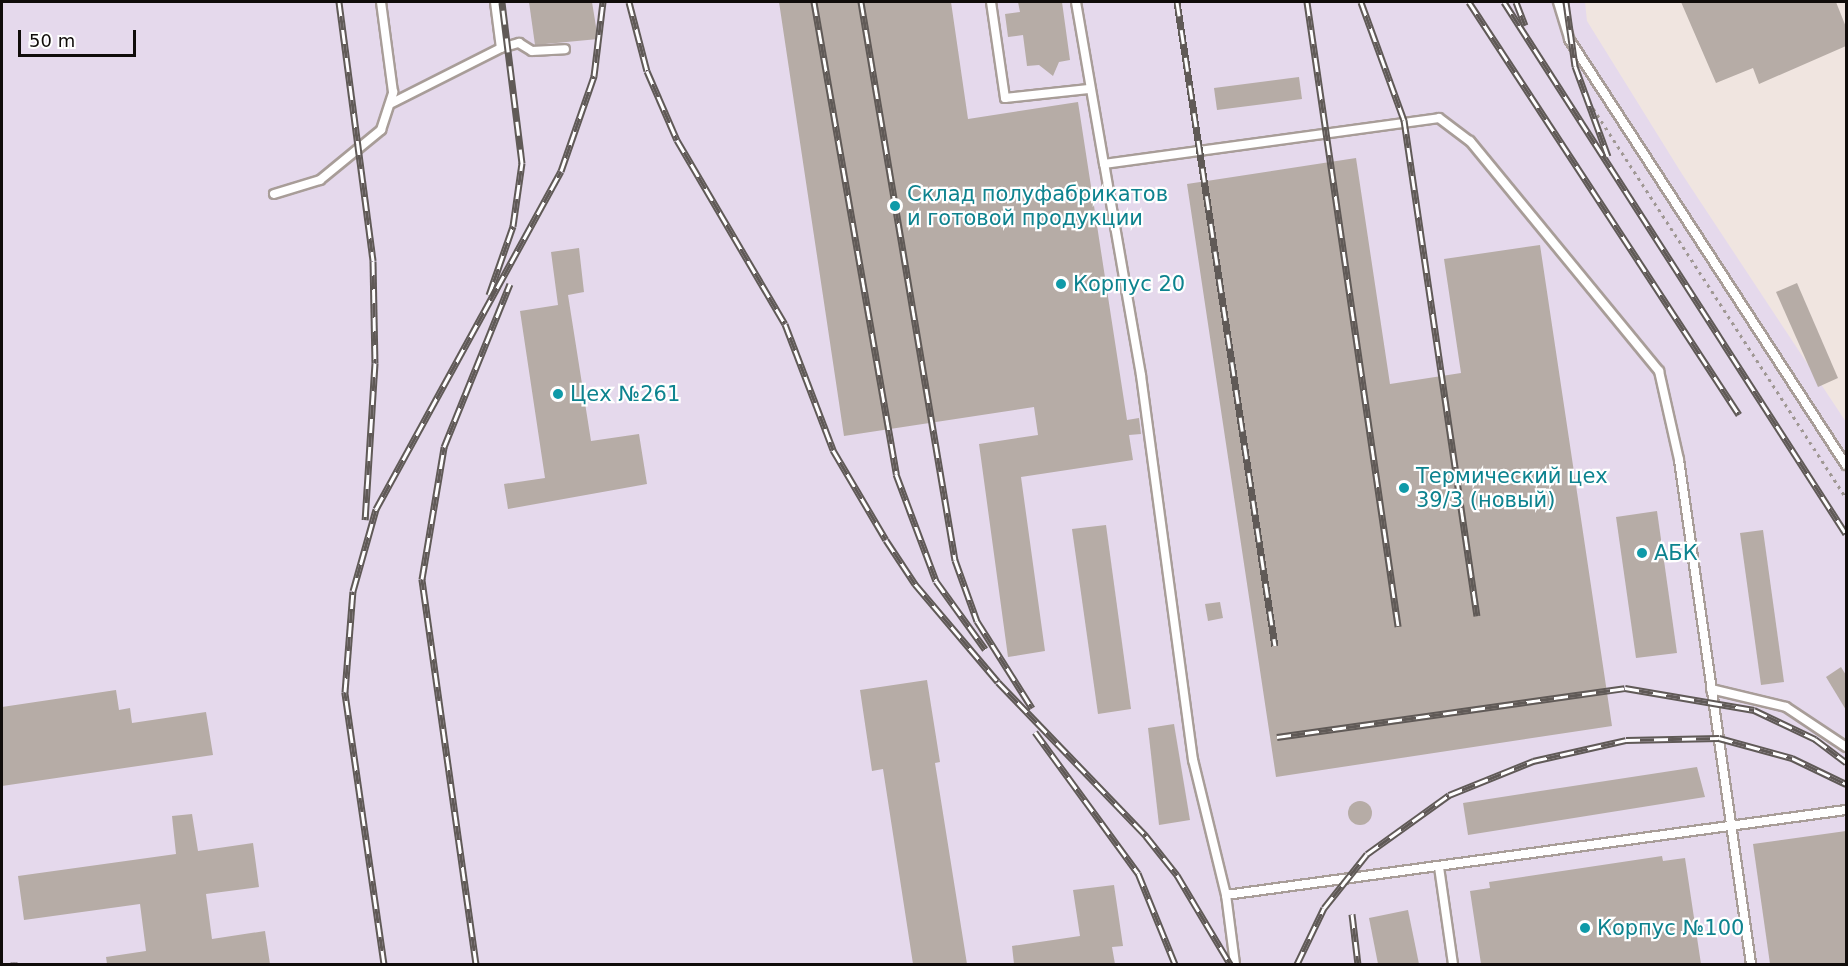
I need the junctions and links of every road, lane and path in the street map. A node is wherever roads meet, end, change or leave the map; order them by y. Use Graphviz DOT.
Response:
graph roads {
  1 [pos="381,2"];
  2 [pos="495,2"];
  3 [pos="991,2"];
  4 [pos="1076,2"];
  5 [pos="1558,2"];
  6 [pos="501,48"];
  7 [pos="565,49"];
  8 [pos="1089,89"];
  9 [pos="1589,102"];
  10 [pos="392,103"];
  11 [pos="1104,164"];
  12 [pos="274,194"];
  13 [pos="1846,465"];
  14 [pos="1846,498"];
  15 [pos="1711,689"];
  16 [pos="1846,747"];
  17 [pos="1846,810"];
  18 [pos="1730,822"];
  19 [pos="1439,867"];
  20 [pos="1226,895"];
  21 [pos="1234,964"];
  22 [pos="1453,964"];
  23 [pos="1751,964"];
  1 -- 10 [label="lane"];
  2 -- 6 [label="lane"];
  3 -- 8 [label="lane"];
  4 -- 8 [label="lane"];
  5 -- 13 [label="lane"];
  6 -- 7 [label="lane"];
  6 -- 10 [label="lane"];
  8 -- 11 [label="lane"];
  9 -- 14 [label="path"];
  10 -- 12 [label="lane"];
  11 -- 15 [label="lane"];
  11 -- 20 [label="lane"];
  15 -- 16 [label="lane"];
  15 -- 18 [label="lane"];
  17 -- 18 [label="lane"];
  18 -- 19 [label="lane"];
  18 -- 23 [label="lane"];
  19 -- 20 [label="lane"];
  19 -- 22 [label="lane"];
  20 -- 21 [label="lane"];
}
